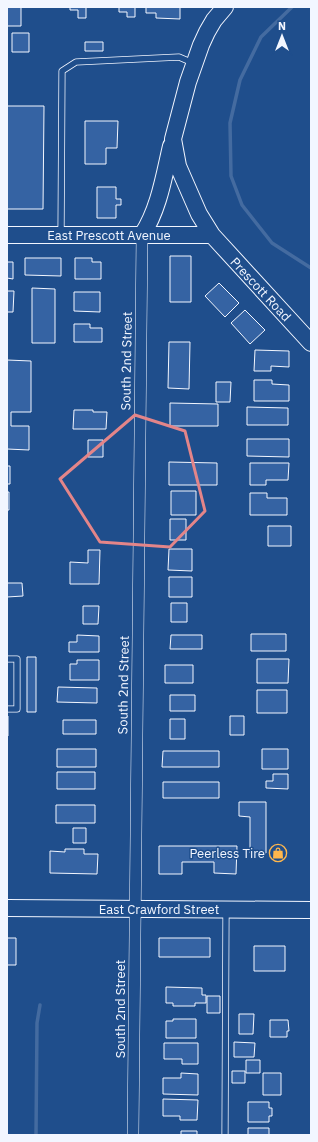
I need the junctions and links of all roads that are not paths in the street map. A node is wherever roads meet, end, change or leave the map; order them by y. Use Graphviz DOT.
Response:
graph roads {
  1 [pos="225,7"];
  2 [pos="195,63"];
  3 [pos="173,139"];
  4 [pos="7,235"];
  5 [pos="61,235"];
  6 [pos="142,235"];
  7 [pos="212,235"];
  8 [pos="311,343"];
  9 [pos="7,659"];
  10 [pos="7,709"];
  11 [pos="7,908"];
  12 [pos="135,909"];
  13 [pos="226,909"];
  14 [pos="311,910"];
  15 [pos="133,1135"];
  16 [pos="225,1135"];
  1 -- 2 [label="street"];
  2 -- 3 [label="street"];
  2 -- 5 [label="lane"];
  3 -- 6 [label="street"];
  3 -- 7 [label="street, Prescott Road"];
  4 -- 5 [label="street, East Prescott Avenue"];
  5 -- 6 [label="street, East Prescott Avenue"];
  6 -- 7 [label="street, East Prescott Avenue"];
  6 -- 12 [label="street, South 2nd Street"];
  7 -- 8 [label="street, Prescott Road"];
  9 -- 10 [label="lane"];
  11 -- 12 [label="street, East Crawford Street"];
  12 -- 13 [label="street, East Crawford Street"];
  12 -- 15 [label="street, South 2nd Street"];
  13 -- 14 [label="street, East Crawford Street"];
  13 -- 16 [label="lane"];
}
